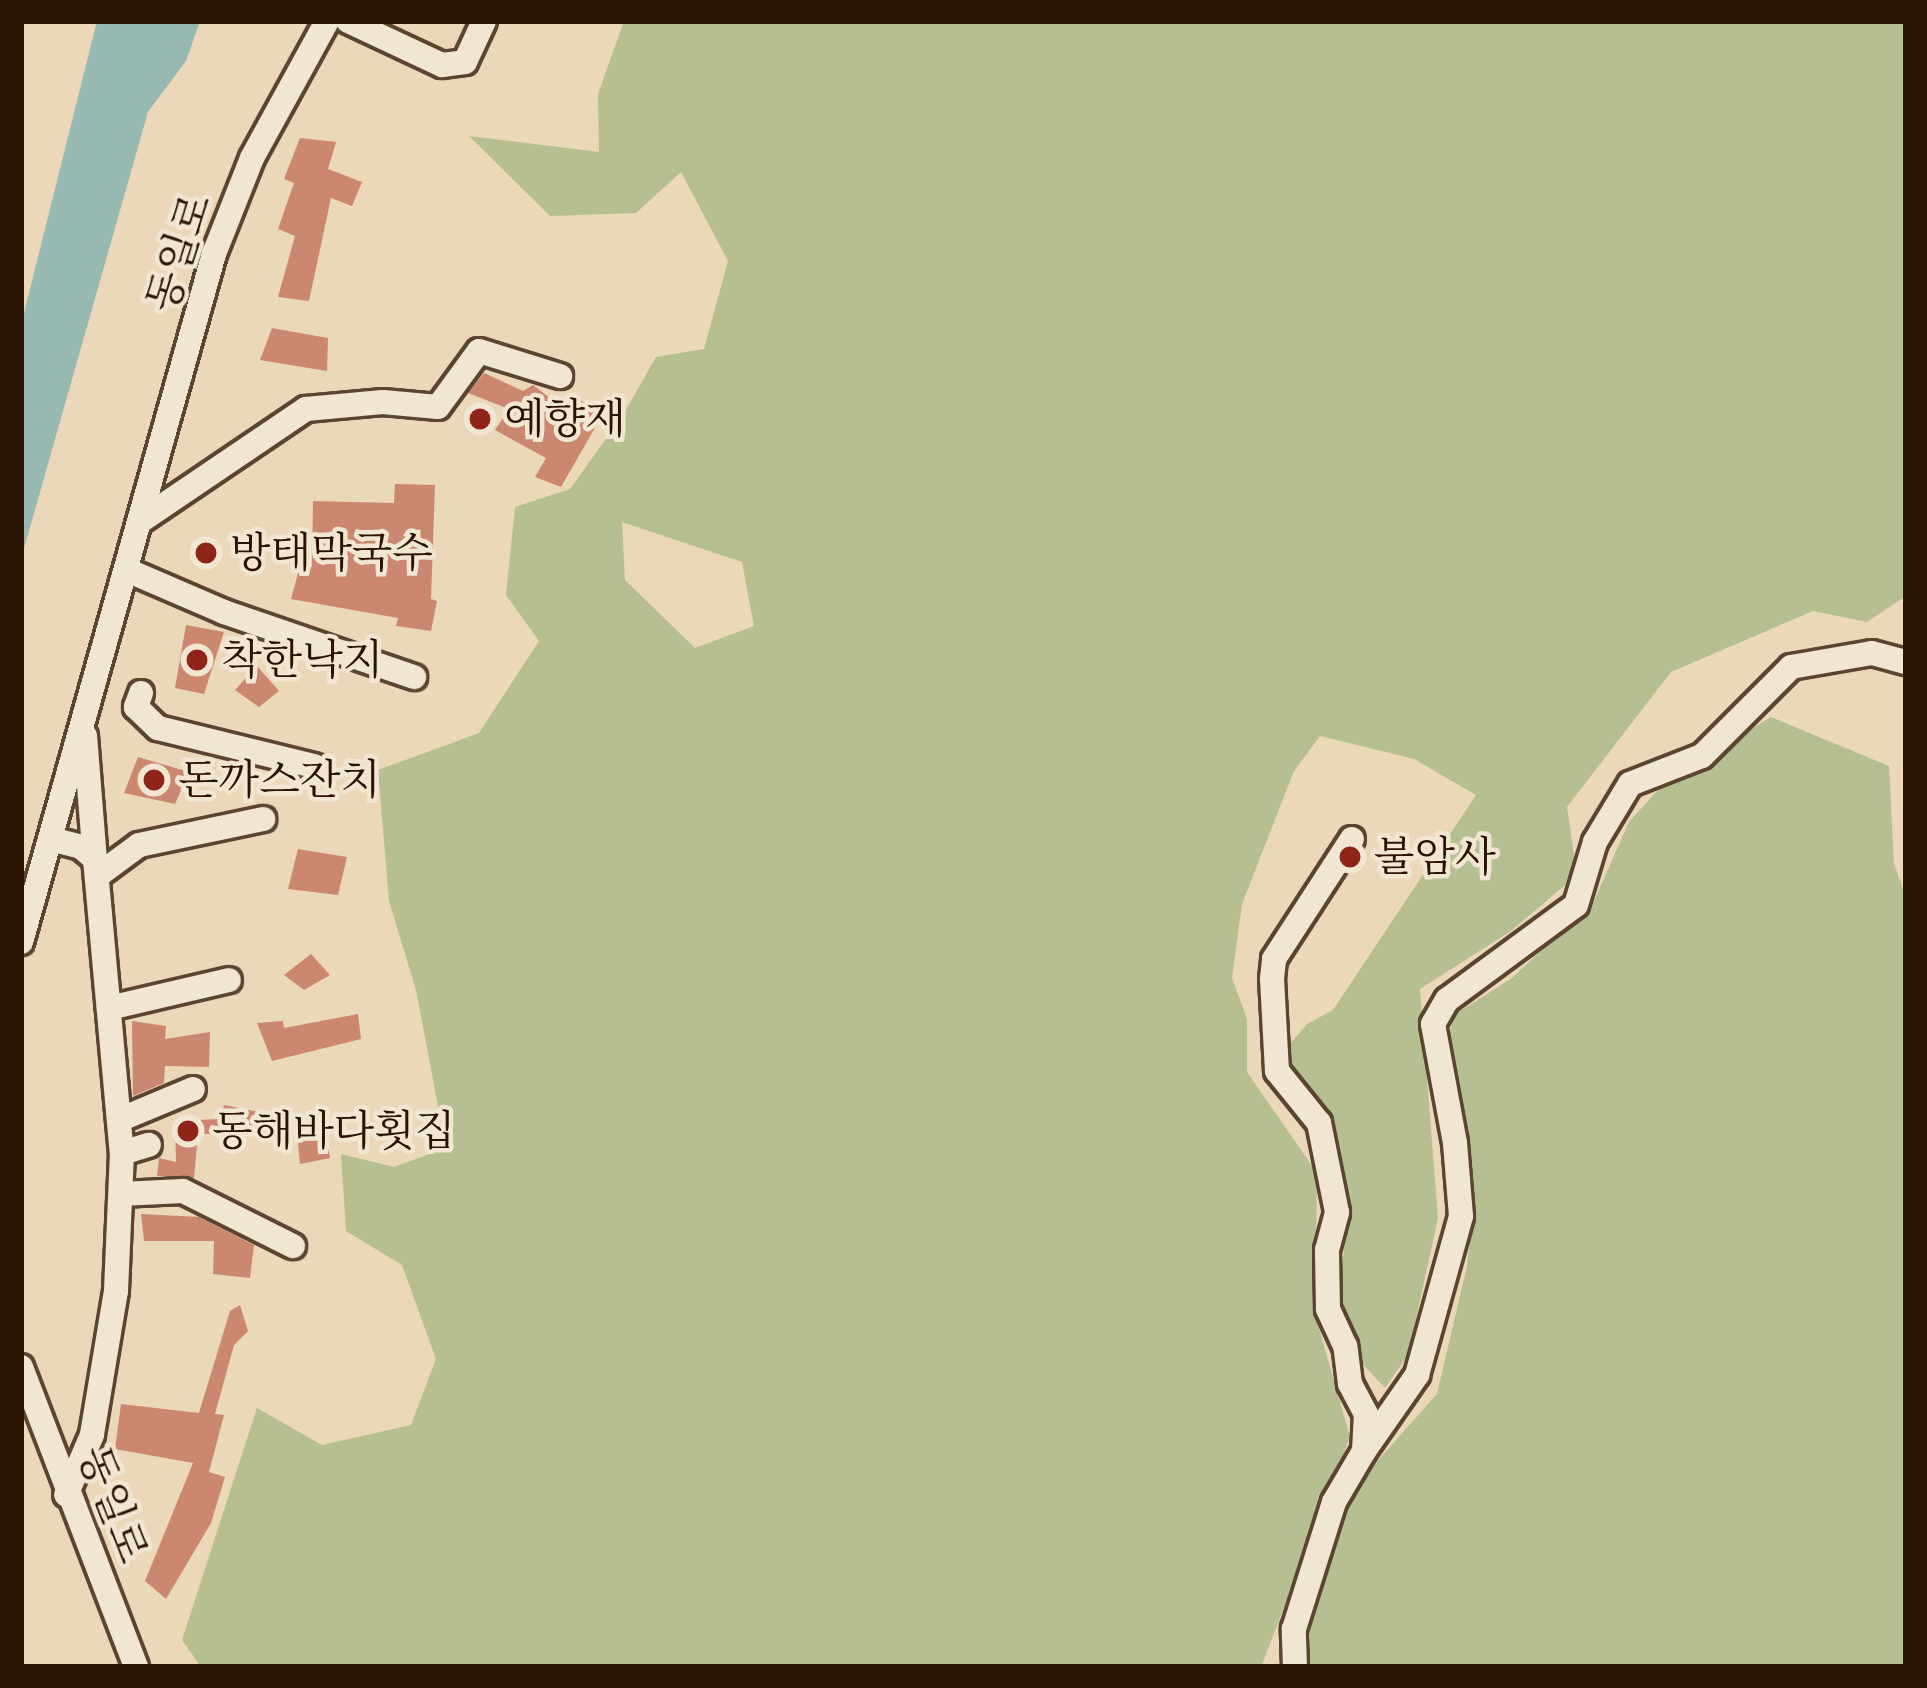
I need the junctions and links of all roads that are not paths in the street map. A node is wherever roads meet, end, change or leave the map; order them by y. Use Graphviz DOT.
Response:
graph roads {
  1 [pos="326,21"];
  2 [pos="348,21"];
  3 [pos="484,21"];
  4 [pos="560,376"];
  5 [pos="140,522"];
  6 [pos="129,571"];
  7 [pos="1906,662"];
  8 [pos="414,677"];
  9 [pos="94,694"];
  10 [pos="84,726"];
  11 [pos="314,766"];
  12 [pos="263,819"];
  13 [pos="50,838"];
  14 [pos="1352,839"];
  15 [pos="96,867"];
  16 [pos="21,942"];
  17 [pos="229,980"];
  18 [pos="109,1008"];
  19 [pos="194,1089"];
  20 [pos="119,1120"];
  21 [pos="149,1145"];
  22 [pos="122,1153"];
  23 [pos="122,1194"];
  24 [pos="292,1246"];
  25 [pos="21,1367"];
  26 [pos="1364,1451"];
  27 [pos="66,1495"];
  28 [pos="136,1667"];
  29 [pos="1295,1667"];
  1 -- 5 [label="street, 동일로"];
  2 -- 3 [label="street"];
  4 -- 5 [label="street"];
  5 -- 6 [label="street, 동일로"];
  6 -- 8 [label="street"];
  6 -- 9 [label="street, 동일로"];
  7 -- 26 [label="street"];
  9 -- 10 [label="street, 동일로"];
  9 -- 11 [label="street"];
  10 -- 13 [label="street, 동일로"];
  10 -- 15 [label="street"];
  12 -- 15 [label="street"];
  13 -- 15 [label="street"];
  13 -- 16 [label="street, 동일로"];
  14 -- 26 [label="street"];
  15 -- 18 [label="street"];
  17 -- 18 [label="street"];
  18 -- 20 [label="street"];
  19 -- 20 [label="street"];
  20 -- 22 [label="street"];
  21 -- 22 [label="street"];
  22 -- 23 [label="street"];
  23 -- 24 [label="street"];
  23 -- 27 [label="street"];
  25 -- 27 [label="street, 동일로"];
  26 -- 29 [label="street"];
  27 -- 28 [label="street, 동일로"];
}
